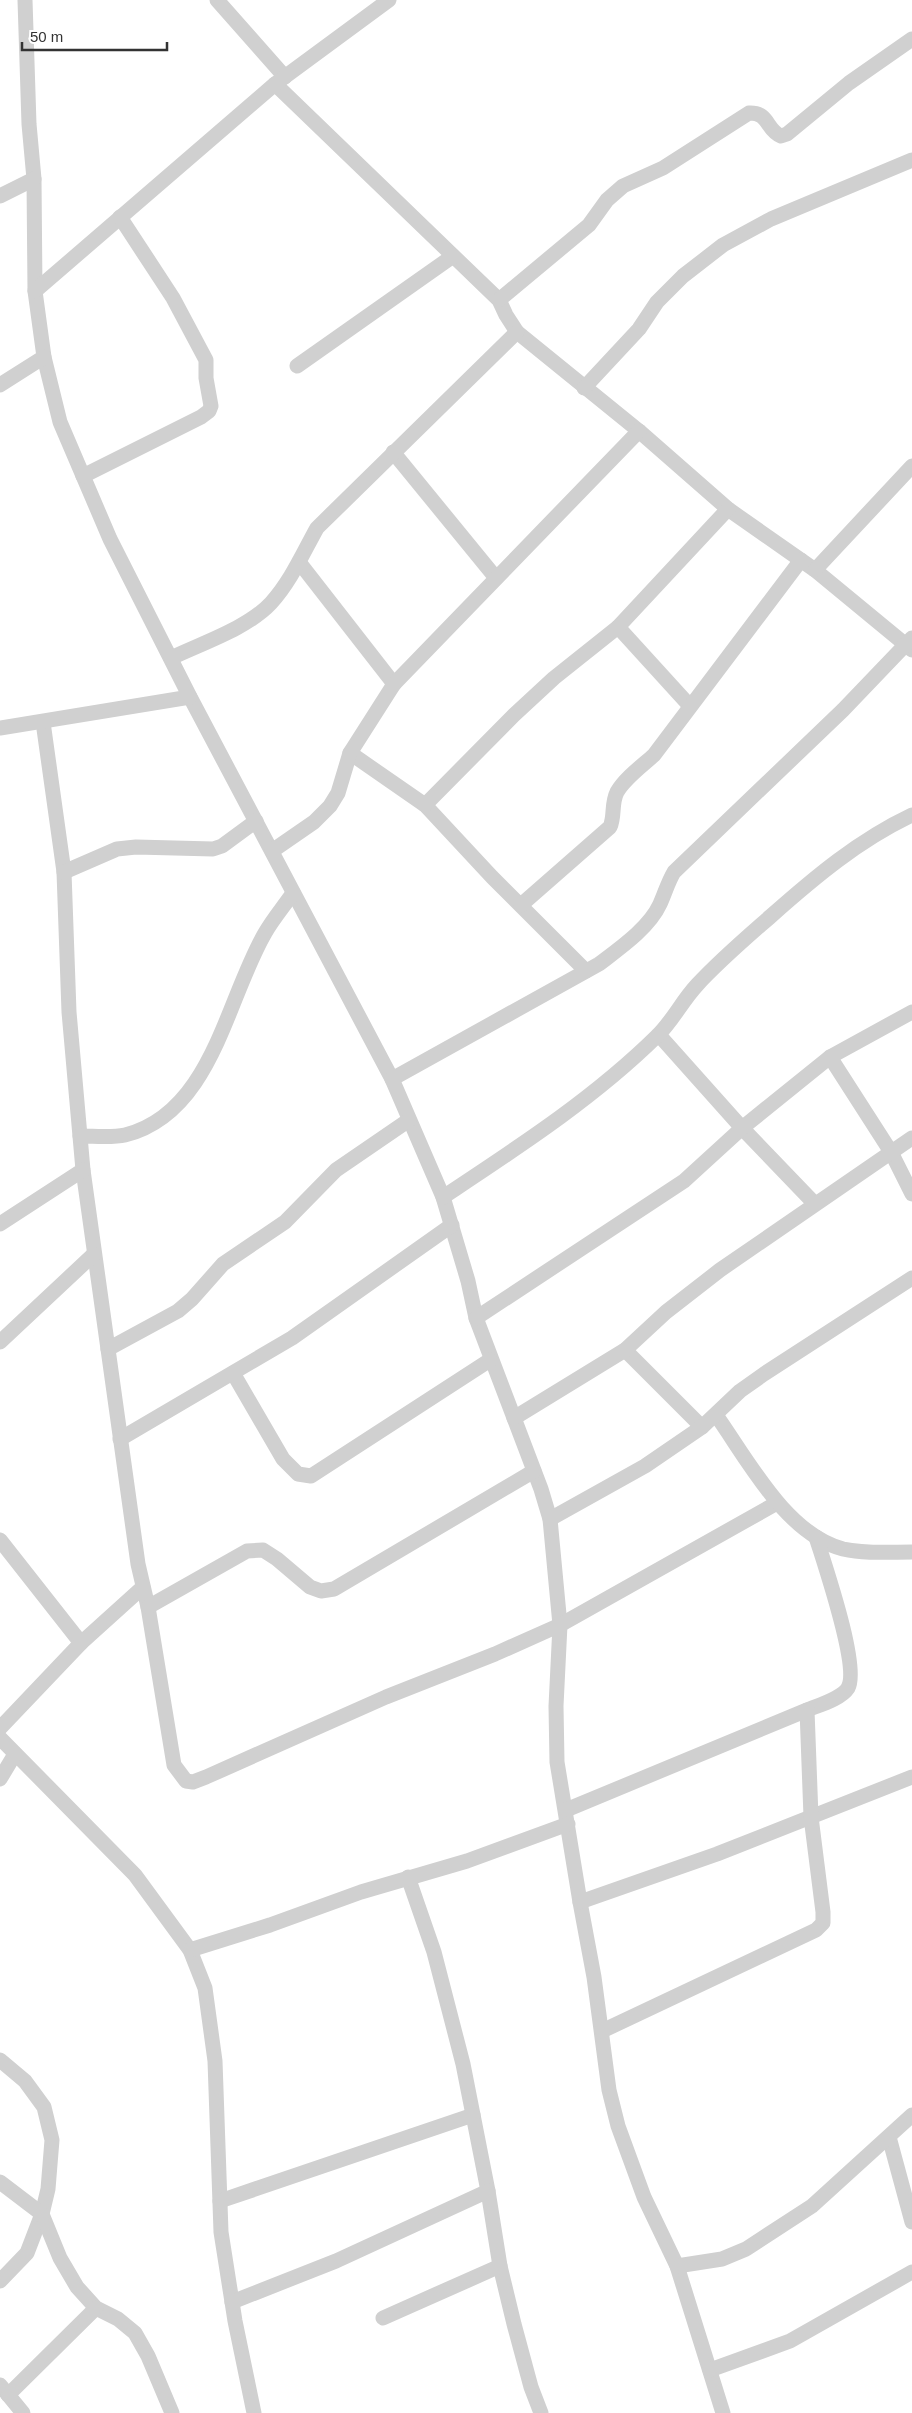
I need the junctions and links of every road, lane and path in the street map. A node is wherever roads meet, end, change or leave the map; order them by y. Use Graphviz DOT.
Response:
graph roads {
  1 [pos="25,0"];
  2 [pos="217,0"];
  3 [pos="389,0"];
  4 [pos="912,39"];
  5 [pos="280,80"];
  6 [pos="912,160"];
  7 [pos="34,179"];
  8 [pos="0,196"];
  9 [pos="120,217"];
  10 [pos="453,256"];
  11 [pos="35,291"];
  12 [pos="500,300"];
  13 [pos="517,332"];
  14 [pos="44,357"];
  15 [pos="297,366"];
  16 [pos="0,385"];
  17 [pos="584,388"];
  18 [pos="639,431"];
  19 [pos="392,452"];
  20 [pos="912,466"];
  21 [pos="83,476"];
  22 [pos="728,509"];
  23 [pos="801,560"];
  24 [pos="299,562"];
  25 [pos="815,570"];
  26 [pos="496,578"];
  27 [pos="618,628"];
  28 [pos="910,644"];
  29 [pos="171,658"];
  30 [pos="394,684"];
  31 [pos="190,697"];
  32 [pos="689,706"];
  33 [pos="44,722"];
  34 [pos="0,728"];
  35 [pos="350,753"];
  36 [pos="425,805"];
  37 [pos="912,815"];
  38 [pos="256,821"];
  39 [pos="272,851"];
  40 [pos="64,872"];
  41 [pos="293,893"];
  42 [pos="520,905"];
  43 [pos="586,971"];
  44 [pos="912,1012"];
  45 [pos="659,1034"];
  46 [pos="830,1057"];
  47 [pos="392,1079"];
  48 [pos="409,1120"];
  49 [pos="742,1128"];
  50 [pos="80,1136"];
  51 [pos="912,1138"];
  52 [pos="891,1152"];
  53 [pos="83,1170"];
  54 [pos="912,1194"];
  55 [pos="443,1197"];
  56 [pos="815,1204"];
  57 [pos="0,1224"];
  58 [pos="452,1225"];
  59 [pos="94,1254"];
  60 [pos="912,1278"];
  61 [pos="476,1318"];
  62 [pos="0,1342"];
  63 [pos="108,1349"];
  64 [pos="625,1350"];
  65 [pos="490,1360"];
  66 [pos="234,1373"];
  67 [pos="716,1415"];
  68 [pos="514,1418"];
  69 [pos="702,1427"];
  70 [pos="120,1440"];
  71 [pos="534,1471"];
  72 [pos="778,1503"];
  73 [pos="550,1519"];
  74 [pos="816,1537"];
  75 [pos="0,1540"];
  76 [pos="912,1552"];
  77 [pos="143,1587"];
  78 [pos="148,1607"];
  79 [pos="560,1625"];
  80 [pos="81,1643"];
  81 [pos="807,1710"];
  82 [pos="0,1728"];
  83 [pos="0,1738"];
  84 [pos="15,1754"];
  85 [pos="912,1777"];
  86 [pos="0,1778"];
  87 [pos="567,1817"];
  88 [pos="810,1817"];
  89 [pos="408,1877"];
  90 [pos="580,1902"];
  91 [pos="190,1950"];
  92 [pos="602,2030"];
  93 [pos="0,2060"];
  94 [pos="473,2115"];
  95 [pos="912,2115"];
  96 [pos="889,2137"];
  97 [pos="0,2182"];
  98 [pos="488,2191"];
  99 [pos="220,2201"];
  100 [pos="42,2214"];
  101 [pos="912,2222"];
  102 [pos="500,2266"];
  103 [pos="677,2266"];
  104 [pos="912,2272"];
  105 [pos="0,2281"];
  106 [pos="232,2302"];
  107 [pos="96,2308"];
  108 [pos="383,2318"];
  109 [pos="710,2370"];
  110 [pos="4,2390"];
  111 [pos="23,2413"];
  112 [pos="172,2413"];
  113 [pos="254,2413"];
  114 [pos="541,2413"];
  115 [pos="723,2413"];
  1 -- 7 [label="street"];
  2 -- 5 [label="street"];
  3 -- 5 [label="street"];
  4 -- 12 [label="street"];
  5 -- 9 [label="street"];
  5 -- 10 [label="street"];
  6 -- 17 [label="street"];
  7 -- 8 [label="street"];
  7 -- 11 [label="street"];
  9 -- 11 [label="street"];
  9 -- 21 [label="street"];
  10 -- 12 [label="street"];
  10 -- 15 [label="street"];
  11 -- 14 [label="street"];
  12 -- 13 [label="street"];
  13 -- 17 [label="street"];
  13 -- 19 [label="street"];
  14 -- 16 [label="street"];
  14 -- 21 [label="street"];
  17 -- 18 [label="street"];
  18 -- 22 [label="street"];
  18 -- 26 [label="street"];
  19 -- 24 [label="street"];
  19 -- 26 [label="street"];
  20 -- 25 [label="street"];
  21 -- 29 [label="street"];
  22 -- 23 [label="street"];
  22 -- 27 [label="street"];
  23 -- 25 [label="street"];
  23 -- 32 [label="street"];
  24 -- 29 [label="street"];
  24 -- 30 [label="street"];
  25 -- 28 [label="street"];
  26 -- 30 [label="street"];
  27 -- 32 [label="street"];
  27 -- 36 [label="street"];
  28 -- 43 [label="street"];
  29 -- 31 [label="street"];
  30 -- 35 [label="street"];
  31 -- 33 [label="street"];
  31 -- 38 [label="street"];
  32 -- 42 [label="street"];
  33 -- 34 [label="street"];
  33 -- 40 [label="street"];
  35 -- 36 [label="street"];
  35 -- 39 [label="street"];
  36 -- 42 [label="street"];
  37 -- 45 [label="street"];
  38 -- 39 [label="street"];
  38 -- 40 [label="street"];
  39 -- 41 [label="street"];
  40 -- 50 [label="street"];
  41 -- 47 [label="street"];
  41 -- 50 [label="street"];
  42 -- 43 [label="street"];
  43 -- 47 [label="street"];
  44 -- 46 [label="street"];
  45 -- 49 [label="street"];
  45 -- 55 [label="street"];
  46 -- 49 [label="street"];
  46 -- 52 [label="street"];
  47 -- 48 [label="street"];
  48 -- 55 [label="street"];
  48 -- 63 [label="street"];
  49 -- 56 [label="street"];
  49 -- 61 [label="street"];
  50 -- 53 [label="street"];
  51 -- 52 [label="street"];
  52 -- 54 [label="street"];
  52 -- 56 [label="street"];
  53 -- 57 [label="street"];
  53 -- 59 [label="street"];
  55 -- 58 [label="street"];
  56 -- 64 [label="street"];
  58 -- 61 [label="street"];
  58 -- 66 [label="street"];
  59 -- 62 [label="street"];
  59 -- 63 [label="street"];
  60 -- 67 [label="street"];
  61 -- 65 [label="street"];
  63 -- 70 [label="street"];
  64 -- 68 [label="street"];
  64 -- 69 [label="street"];
  65 -- 66 [label="street"];
  65 -- 68 [label="street"];
  66 -- 70 [label="street"];
  67 -- 69 [label="street"];
  67 -- 72 [label="street"];
  68 -- 71 [label="street"];
  69 -- 73 [label="street"];
  70 -- 77 [label="street"];
  71 -- 73 [label="street"];
  71 -- 78 [label="street"];
  72 -- 74 [label="street"];
  72 -- 79 [label="street"];
  73 -- 79 [label="street"];
  74 -- 76 [label="street"];
  74 -- 81 [label="street"];
  75 -- 80 [label="street"];
  77 -- 78 [label="street"];
  77 -- 80 [label="street"];
  78 -- 79 [label="street"];
  79 -- 87 [label="street"];
  80 -- 82 [label="street"];
  81 -- 87 [label="street"];
  81 -- 88 [label="street"];
  83 -- 84 [label="street"];
  84 -- 86 [label="street"];
  84 -- 91 [label="street"];
  85 -- 88 [label="street"];
  87 -- 89 [label="street"];
  87 -- 90 [label="street"];
  88 -- 90 [label="street"];
  88 -- 92 [label="street"];
  89 -- 91 [label="street"];
  89 -- 94 [label="street"];
  90 -- 92 [label="street"];
  91 -- 99 [label="street"];
  92 -- 103 [label="street"];
  93 -- 100 [label="street"];
  94 -- 98 [label="street"];
  94 -- 99 [label="street"];
  95 -- 96 [label="street"];
  96 -- 101 [label="street"];
  96 -- 103 [label="street"];
  97 -- 100 [label="street"];
  98 -- 102 [label="street"];
  98 -- 106 [label="street"];
  99 -- 106 [label="street"];
  100 -- 105 [label="street"];
  100 -- 107 [label="street"];
  102 -- 108 [label="street"];
  102 -- 114 [label="street"];
  103 -- 109 [label="street"];
  104 -- 109 [label="street"];
  106 -- 113 [label="street"];
  107 -- 110 [label="street"];
  107 -- 112 [label="street"];
  109 -- 115 [label="street"];
  110 -- 111 [label="street"];
}
